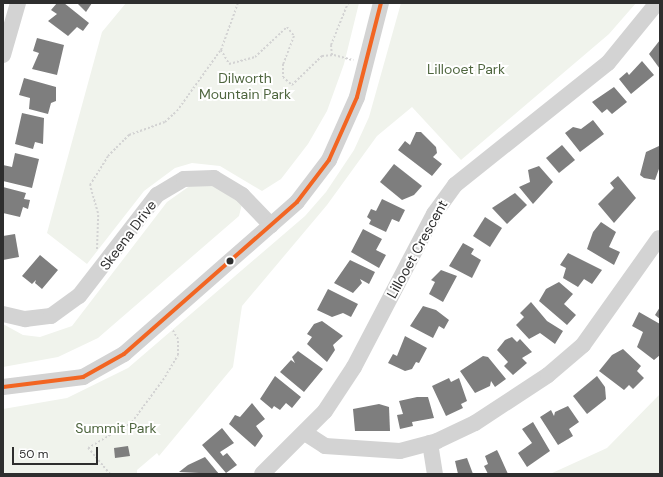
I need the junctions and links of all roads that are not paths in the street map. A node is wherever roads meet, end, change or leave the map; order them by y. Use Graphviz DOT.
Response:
graph roads {
  1 [pos="381,3"];
  2 [pos="657,3"];
  3 [pos="17,4"];
  4 [pos="3,55"];
  5 [pos="271,225"];
  6 [pos="659,238"];
  7 [pos="3,314"];
  8 [pos="3,387"];
  9 [pos="305,433"];
  10 [pos="430,443"];
  11 [pos="262,474"];
  12 [pos="435,474"];
  1 -- 5 [label="street"];
  2 -- 9 [label="street, Lillooet Crescent"];
  3 -- 4 [label="street"];
  5 -- 7 [label="street, Skeena Drive"];
  5 -- 8 [label="street"];
  6 -- 10 [label="street"];
  9 -- 10 [label="street"];
  9 -- 11 [label="street, Lillooet Crescent"];
  10 -- 12 [label="street"];
}
